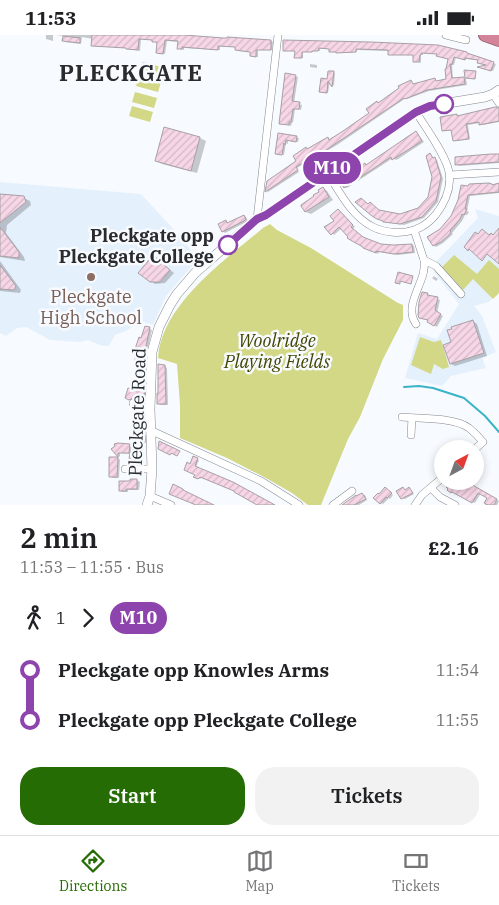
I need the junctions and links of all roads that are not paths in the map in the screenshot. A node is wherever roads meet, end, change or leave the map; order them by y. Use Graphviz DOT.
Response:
graph roads {
  1 [pos="278,35"];
  2 [pos="446,35"];
  3 [pos="485,35"];
  4 [pos="466,40"];
  5 [pos="499,40"];
  6 [pos="496,92"];
  7 [pos="499,103"];
  8 [pos="416,112"];
  9 [pos="327,172"];
  10 [pos="499,172"];
  11 [pos="450,175"];
  12 [pos="257,219"];
  13 [pos="414,230"];
  14 [pos="424,259"];
  15 [pos="461,294"];
  16 [pos="416,324"];
  17 [pos="133,403"];
  18 [pos="150,409"];
  19 [pos="402,417"];
  20 [pos="412,418"];
  21 [pos="152,431"];
  22 [pos="411,435"];
  23 [pos="481,440"];
  24 [pos="125,469"];
  25 [pos="152,469"];
  26 [pos="432,488"];
  27 [pos="352,491"];
  28 [pos="148,501"];
  29 [pos="171,505"];
  30 [pos="299,505"];
  31 [pos="334,505"];
  32 [pos="415,505"];
  33 [pos="456,505"];
  1 -- 12 [label="street"];
  2 -- 4 [label="street"];
  3 -- 5 [label="highway"];
  6 -- 7 [label="street"];
  6 -- 8 [label="main road, Pleckgate Road"];
  8 -- 9 [label="main road, Pleckgate Road"];
  8 -- 11 [label="street"];
  9 -- 12 [label="main road, Pleckgate Road"];
  9 -- 13 [label="street"];
  10 -- 11 [label="street"];
  11 -- 13 [label="street"];
  12 -- 18 [label="main road, Pleckgate Road"];
  13 -- 14 [label="street"];
  14 -- 15 [label="street"];
  14 -- 16 [label="street"];
  17 -- 18 [label="street"];
  18 -- 21 [label="main road, Pleckgate Road"];
  19 -- 20 [label="street"];
  20 -- 22 [label="street"];
  20 -- 23 [label="street"];
  21 -- 25 [label="main road, Pleckgate Road"];
  21 -- 30 [label="street"];
  24 -- 25 [label="street"];
  25 -- 28 [label="main road, Pleckgate Road"];
  26 -- 32 [label="street"];
  26 -- 33 [label="street"];
  27 -- 31 [label="street"];
  28 -- 29 [label="street"];
}
